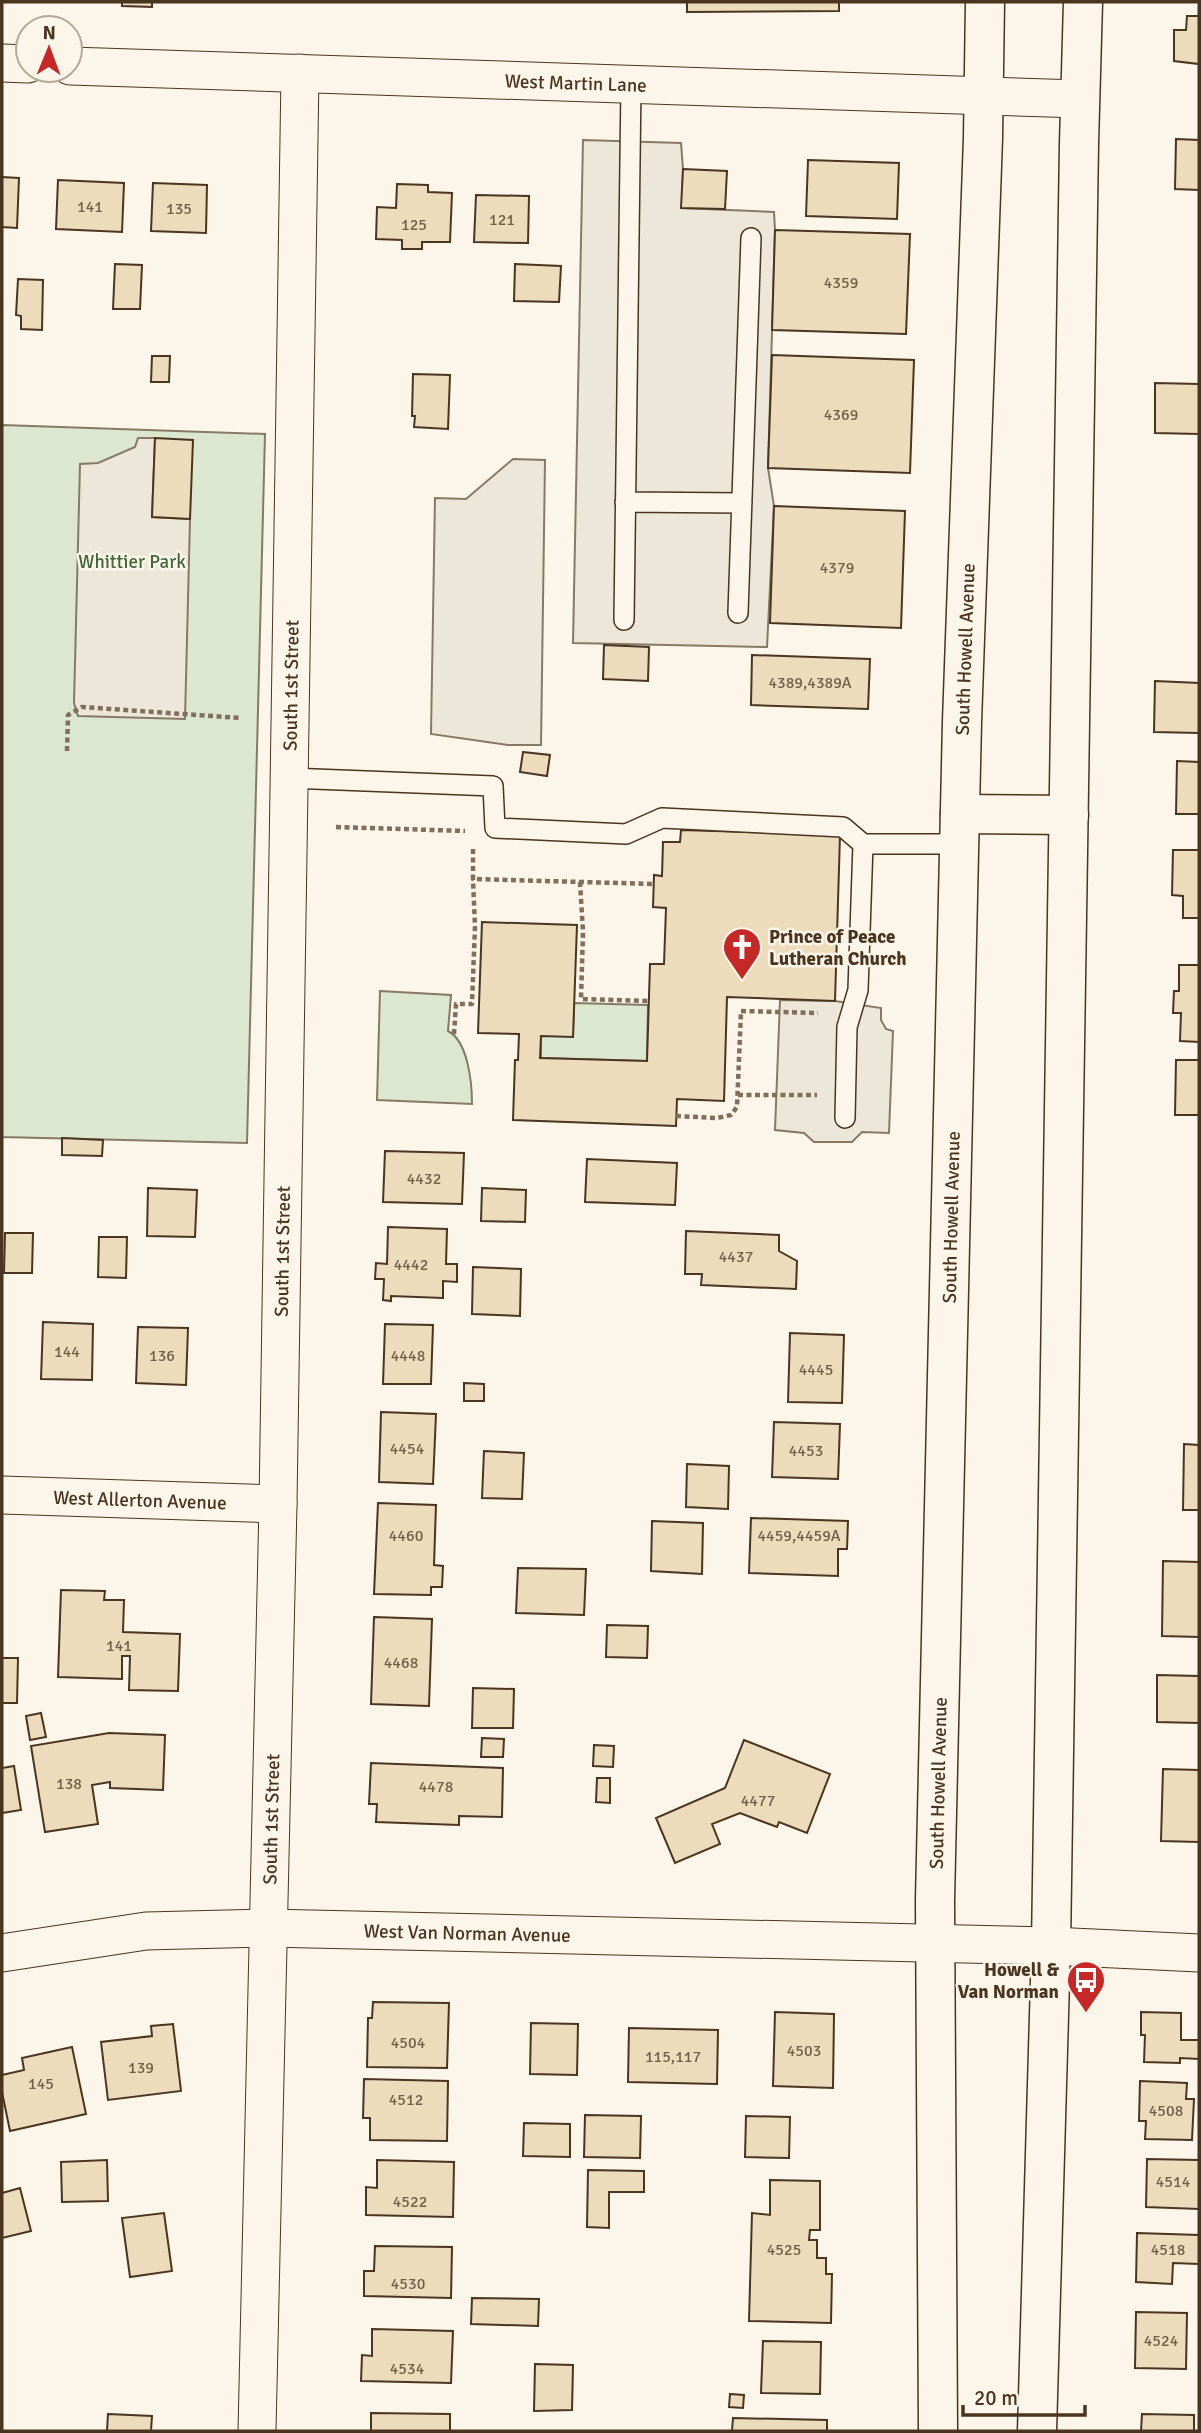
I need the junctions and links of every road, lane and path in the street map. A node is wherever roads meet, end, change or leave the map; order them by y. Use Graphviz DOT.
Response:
graph roads {
  1 [pos="985,2"];
  2 [pos="1083,2"];
  3 [pos="84,66"];
  4 [pos="300,73"];
  5 [pos="631,85"];
  6 [pos="983,96"];
  7 [pos="1080,99"];
  8 [pos="751,238"];
  9 [pos="625,502"];
  10 [pos="742,503"];
  11 [pos="738,613"];
  12 [pos="624,620"];
  13 [pos="241,718"];
  14 [pos="67,751"];
  15 [pos="289,778"];
  16 [pos="1069,815"];
  17 [pos="960,829"];
  18 [pos="863,844"];
  19 [pos="473,879"];
  20 [pos="580,882"];
  21 [pos="649,1001"];
  22 [pos="851,1014"];
  23 [pos="454,1034"];
  24 [pos="845,1095"];
  25 [pos="738,1096"];
  26 [pos="676,1115"];
  27 [pos="845,1118"];
  28 [pos="2,1495"];
  29 [pos="278,1503"];
  30 [pos="267,1928"];
  31 [pos="934,1944"];
  32 [pos="1051,1946"];
  33 [pos="2,1953"];
  34 [pos="1199,1954"];
  35 [pos="257,2431"];
  36 [pos="938,2431"];
  37 [pos="1037,2431"];
  1 -- 6 [label="main road, South Howell Avenue"];
  2 -- 7 [label="main road"];
  3 -- 4 [label="street, West Martin Lane"];
  4 -- 5 [label="street, West Martin Lane"];
  4 -- 15 [label="street, South 1st Street"];
  5 -- 6 [label="street, West Martin Lane"];
  5 -- 9 [label="lane"];
  6 -- 7 [label="street, West Martin Lane"];
  6 -- 17 [label="main road, South Howell Avenue"];
  7 -- 16 [label="main road"];
  8 -- 10 [label="lane"];
  9 -- 10 [label="lane"];
  9 -- 12 [label="lane"];
  10 -- 11 [label="lane"];
  13 -- 14 [label="path"];
  15 -- 18 [label="lane"];
  15 -- 29 [label="street, South 1st Street"];
  16 -- 17 [label="main road"];
  16 -- 32 [label="main road"];
  17 -- 18 [label="lane"];
  17 -- 31 [label="main road, South Howell Avenue"];
  18 -- 22 [label="lane"];
  19 -- 23 [label="path"];
  20 -- 21 [label="path"];
  22 -- 24 [label="lane"];
  22 -- 25 [label="path"];
  24 -- 25 [label="path"];
  24 -- 27 [label="lane"];
  25 -- 26 [label="path"];
  28 -- 29 [label="street, West Allerton Avenue"];
  29 -- 30 [label="street, South 1st Street"];
  30 -- 31 [label="street, West Van Norman Avenue"];
  30 -- 33 [label="street, West Van Norman Avenue"];
  30 -- 35 [label="street, South 1st Street"];
  31 -- 32 [label="street, West Van Norman Avenue"];
  31 -- 36 [label="main road, South Howell Avenue"];
  32 -- 34 [label="street, West Van Norman Avenue"];
  32 -- 37 [label="main road"];
}
